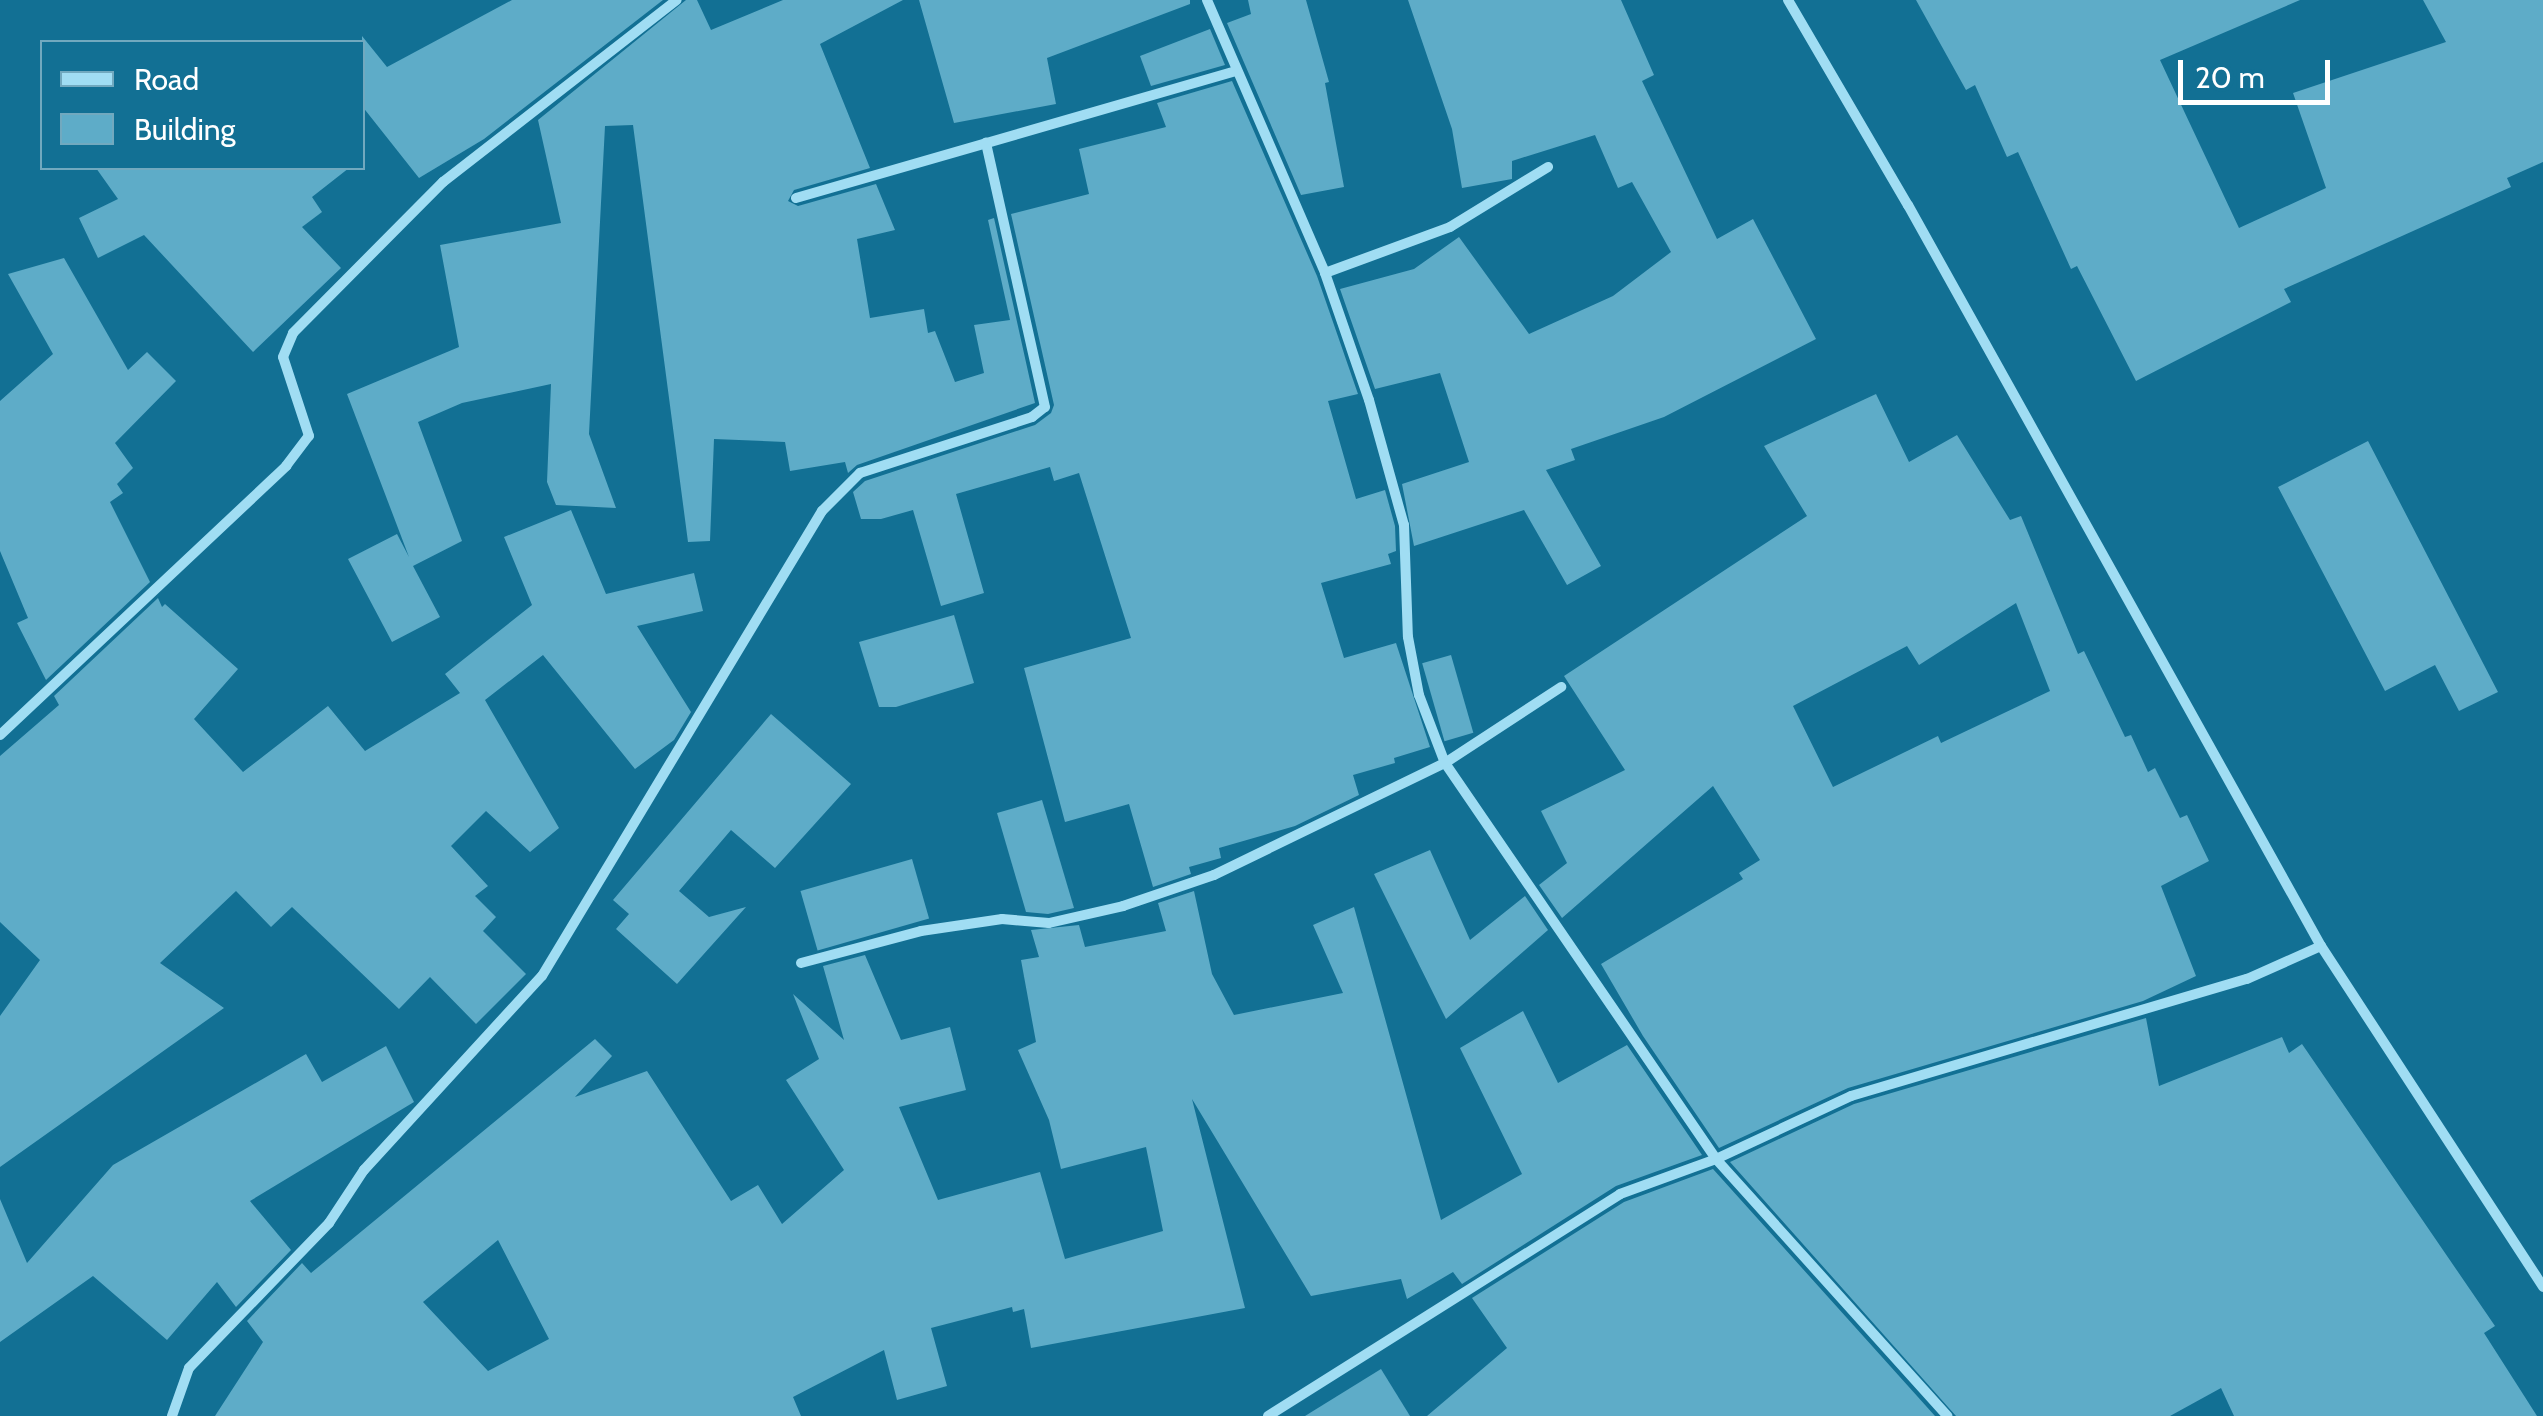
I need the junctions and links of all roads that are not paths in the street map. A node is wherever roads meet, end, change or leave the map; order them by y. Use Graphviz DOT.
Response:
graph roads {
  1 [pos="677,0"];
  2 [pos="1207,0"];
  3 [pos="1788,0"];
  4 [pos="1235,71"];
  5 [pos="986,144"];
  6 [pos="1548,167"];
  7 [pos="796,198"];
  8 [pos="1325,274"];
  9 [pos="1561,687"];
  10 [pos="0,735"];
  11 [pos="1446,763"];
  12 [pos="2321,946"];
  13 [pos="802,963"];
  14 [pos="1716,1159"];
  15 [pos="2543,1287"];
  16 [pos="172,1416"];
  17 [pos="1268,1416"];
  18 [pos="1948,1416"];
  1 -- 10 [label="street"];
  2 -- 4 [label="street"];
  3 -- 12 [label="street"];
  4 -- 5 [label="street"];
  4 -- 8 [label="street"];
  5 -- 7 [label="street"];
  5 -- 16 [label="street"];
  6 -- 8 [label="street"];
  8 -- 11 [label="street"];
  9 -- 11 [label="street"];
  11 -- 13 [label="street"];
  11 -- 14 [label="street"];
  12 -- 14 [label="street"];
  12 -- 15 [label="street"];
  14 -- 17 [label="street"];
  14 -- 18 [label="street"];
}
